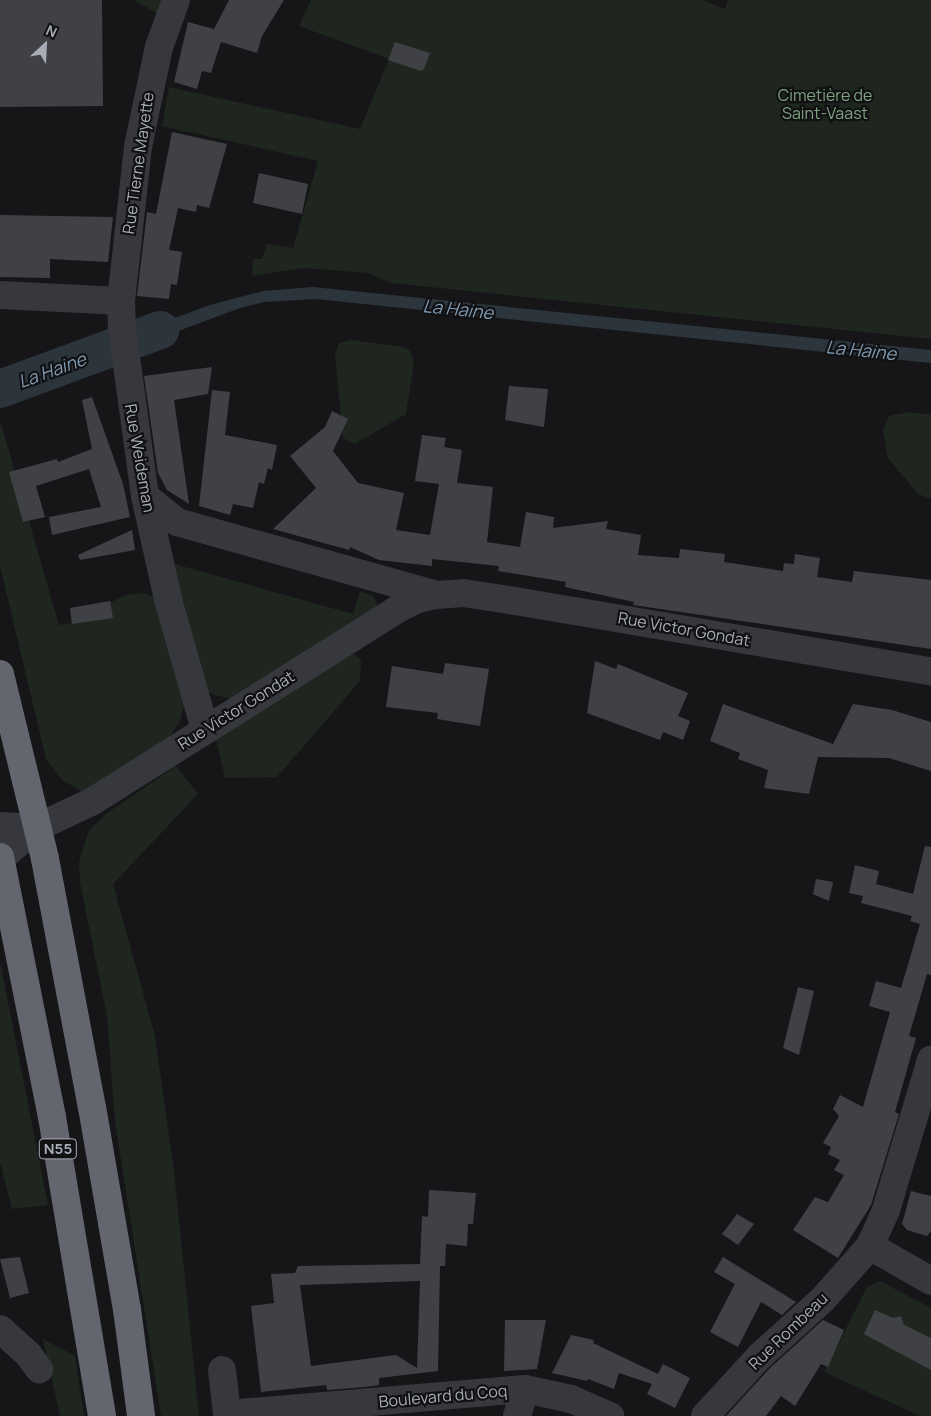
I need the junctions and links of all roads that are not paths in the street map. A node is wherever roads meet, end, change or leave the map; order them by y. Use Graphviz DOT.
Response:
graph roads {
  1 [pos="176,0"];
  2 [pos="0,295"];
  3 [pos="121,301"];
  4 [pos="145,496"];
  5 [pos="436,595"];
  6 [pos="931,671"];
  7 [pos="0,674"];
  8 [pos="205,729"];
  9 [pos="0,826"];
  10 [pos="36,828"];
  11 [pos="0,858"];
  12 [pos="931,1060"];
  13 [pos="870,1246"];
  14 [pos="931,1280"];
  15 [pos="0,1329"];
  16 [pos="39,1369"];
  17 [pos="222,1370"];
  18 [pos="525,1389"];
  19 [pos="102,1416"];
  20 [pos="141,1416"];
  21 [pos="517,1416"];
  22 [pos="610,1416"];
  23 [pos="706,1416"];
  1 -- 3 [label="street, Rue Tierne Mayette"];
  2 -- 3 [label="street"];
  3 -- 4 [label="street, Rue Weideman"];
  4 -- 5 [label="street, Rue Victor Gondat"];
  4 -- 8 [label="street, Rue Weideman"];
  5 -- 6 [label="street, Rue Victor Gondat"];
  5 -- 8 [label="street, Rue Victor Gondat"];
  7 -- 10 [label="highway, N55"];
  8 -- 10 [label="street, Rue Victor Gondat"];
  9 -- 10 [label="street"];
  10 -- 11 [label="street"];
  10 -- 20 [label="highway, N55"];
  11 -- 19 [label="highway, N55"];
  12 -- 13 [label="street, Rue Rombeau"];
  13 -- 14 [label="street"];
  13 -- 23 [label="street, Rue Rombeau"];
  15 -- 16 [label="street"];
  17 -- 18 [label="street, Boulevard du Coq"];
  18 -- 21 [label="street"];
  18 -- 22 [label="street, Boulevard du Coq"];
}
